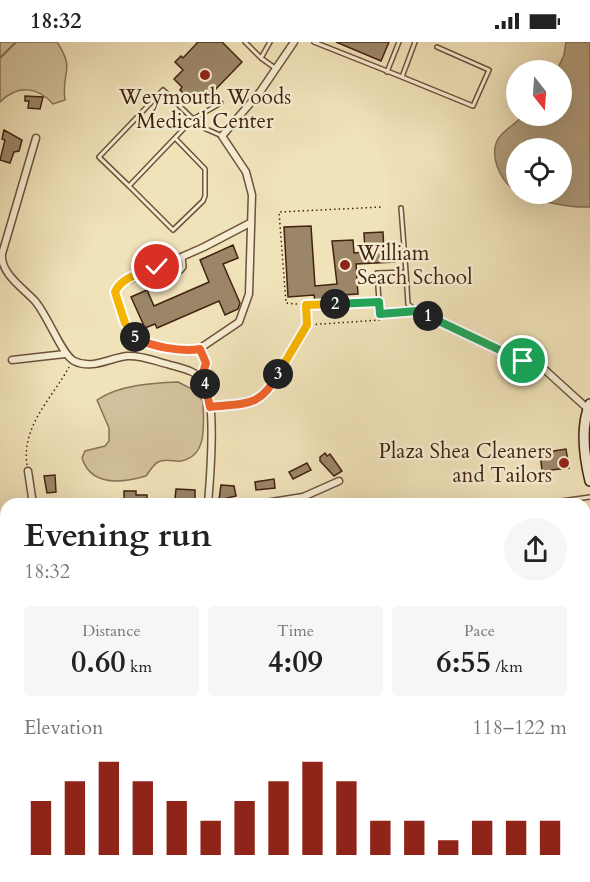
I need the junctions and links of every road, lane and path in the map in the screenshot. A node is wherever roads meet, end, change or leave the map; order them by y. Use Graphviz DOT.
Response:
graph roads {
  1 [pos="245,42"];
  2 [pos="270,42"];
  3 [pos="294,42"];
  4 [pos="314,42"];
  5 [pos="399,42"];
  6 [pos="415,42"];
  7 [pos="437,47"];
  8 [pos="261,58"];
  9 [pos="276,68"];
  10 [pos="387,72"];
  11 [pos="402,77"];
  12 [pos="221,103"];
  13 [pos="193,119"];
  14 [pos="222,136"];
  15 [pos="36,138"];
  16 [pos="175,138"];
  17 [pos="129,186"];
  18 [pos="382,207"];
  19 [pos="401,208"];
  20 [pos="250,223"];
  21 [pos="183,256"];
  22 [pos="4,267"];
  23 [pos="157,267"];
  24 [pos="406,272"];
  25 [pos="0,274"];
  26 [pos="379,302"];
  27 [pos="306,305"];
  28 [pos="417,311"];
  29 [pos="380,320"];
  30 [pos="307,325"];
  31 [pos="200,349"];
  32 [pos="65,354"];
  33 [pos="12,360"];
  34 [pos="72,361"];
  35 [pos="201,379"];
  36 [pos="589,406"];
  37 [pos="210,407"];
  38 [pos="28,471"];
  39 [pos="339,481"];
  40 [pos="590,481"];
  41 [pos="32,498"];
  42 [pos="208,498"];
  43 [pos="297,498"];
  1 -- 8 [label="lane"];
  2 -- 8 [label="lane"];
  3 -- 9 [label="street"];
  4 -- 10 [label="lane"];
  5 -- 10 [label="lane"];
  6 -- 11 [label="lane"];
  7 -- 11 [label="lane"];
  8 -- 9 [label="lane"];
  9 -- 14 [label="street"];
  10 -- 11 [label="lane"];
  12 -- 13 [label="lane"];
  13 -- 14 [label="lane"];
  13 -- 16 [label="lane"];
  13 -- 17 [label="lane"];
  14 -- 20 [label="street"];
  15 -- 22 [label="street"];
  16 -- 17 [label="lane"];
  16 -- 17 [label="lane"];
  18 -- 27 [label="path"];
  19 -- 24 [label="lane"];
  20 -- 21 [label="street"];
  20 -- 31 [label="street"];
  21 -- 23 [label="street"];
  21 -- 23 [label="lane"];
  22 -- 25 [label="street"];
  22 -- 32 [label="street"];
  23 -- 31 [label="street"];
  24 -- 26 [label="lane"];
  24 -- 28 [label="lane"];
  26 -- 27 [label="path"];
  26 -- 28 [label="lane"];
  27 -- 30 [label="path"];
  28 -- 36 [label="street"];
  29 -- 30 [label="path"];
  30 -- 37 [label="path"];
  31 -- 35 [label="path"];
  32 -- 33 [label="street"];
  32 -- 34 [label="street"];
  34 -- 35 [label="street"];
  34 -- 38 [label="path"];
  35 -- 37 [label="street"];
  36 -- 40 [label="main road"];
  37 -- 42 [label="street"];
  38 -- 41 [label="street"];
  39 -- 43 [label="street"];
}
